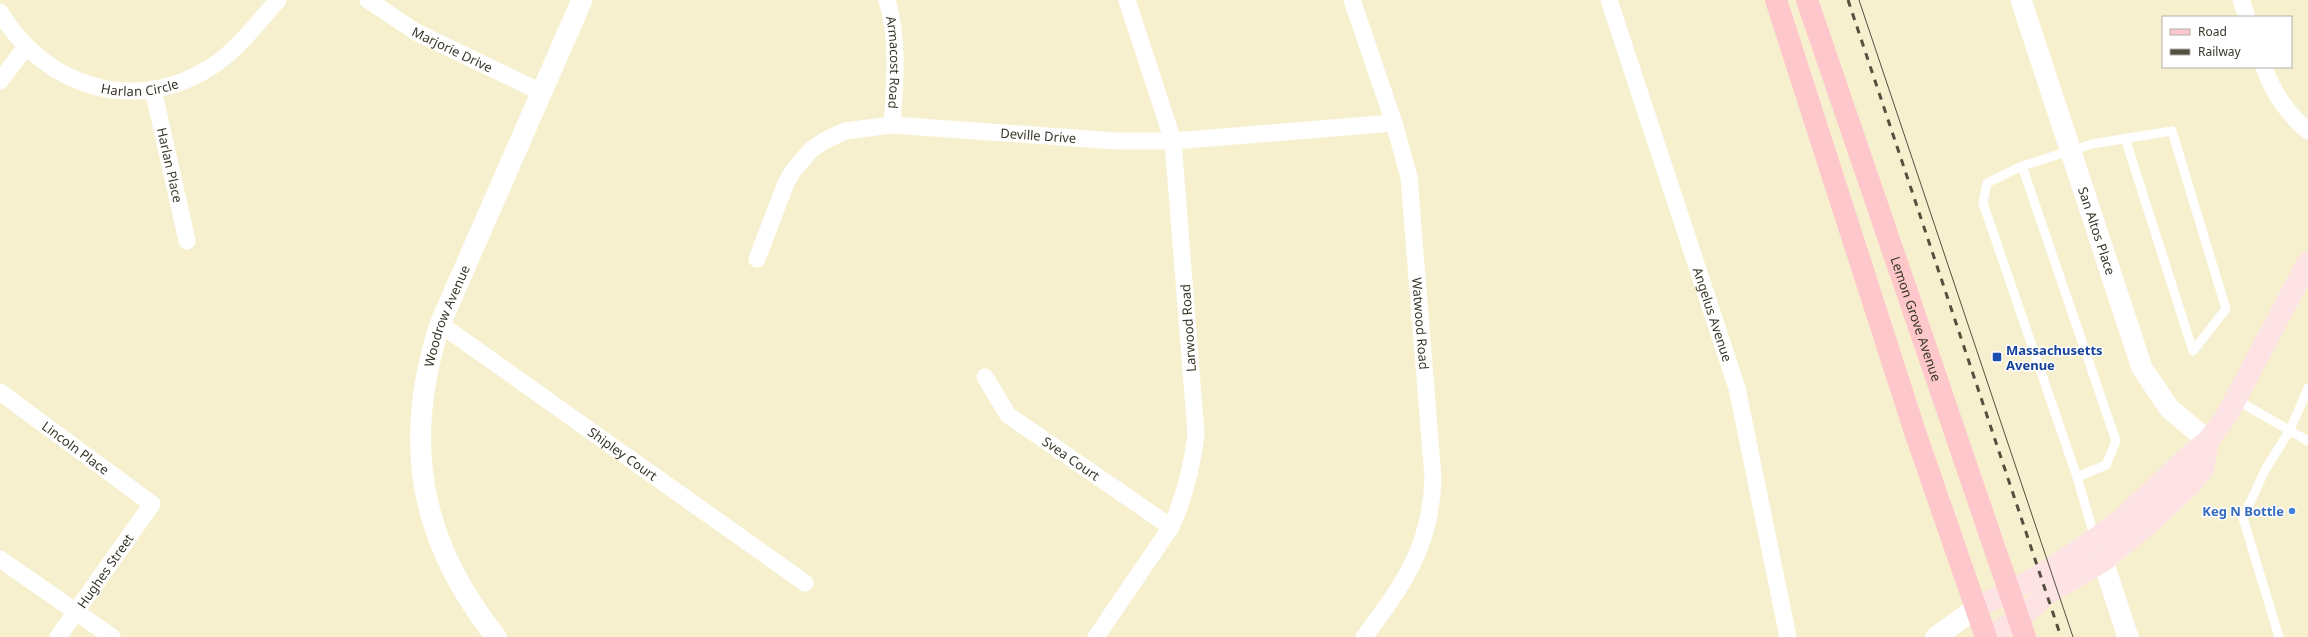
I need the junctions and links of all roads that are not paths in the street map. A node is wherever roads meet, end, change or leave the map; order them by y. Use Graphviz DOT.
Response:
graph roads {
  1 [pos="278,0"];
  2 [pos="368,0"];
  3 [pos="582,0"];
  4 [pos="887,0"];
  5 [pos="1127,0"];
  6 [pos="1352,0"];
  7 [pos="1609,0"];
  8 [pos="1776,0"];
  9 [pos="1807,0"];
  10 [pos="2021,0"];
  11 [pos="2241,0"];
  12 [pos="0,12"];
  13 [pos="2247,16"];
  14 [pos="25,48"];
  15 [pos="2264,68"];
  16 [pos="0,81"];
  17 [pos="153,89"];
  18 [pos="541,92"];
  19 [pos="1394,124"];
  20 [pos="892,125"];
  21 [pos="2308,131"];
  22 [pos="2125,138"];
  23 [pos="1173,141"];
  24 [pos="2072,151"];
  25 [pos="2022,166"];
  26 [pos="187,241"];
  27 [pos="757,259"];
  28 [pos="2308,262"];
  29 [pos="440,324"];
  30 [pos="985,377"];
  31 [pos="2308,388"];
  32 [pos="0,392"];
  33 [pos="2235,399"];
  34 [pos="2290,430"];
  35 [pos="2208,441"];
  36 [pos="2308,441"];
  37 [pos="2077,477"];
  38 [pos="152,504"];
  39 [pos="1171,527"];
  40 [pos="2095,539"];
  41 [pos="0,559"];
  42 [pos="2103,561"];
  43 [pos="805,583"];
  44 [pos="2010,589"];
  45 [pos="1976,608"];
  46 [pos="76,612"];
  47 [pos="2023,627"];
  48 [pos="58,637"];
  49 [pos="112,637"];
  50 [pos="496,637"];
  51 [pos="1096,637"];
  52 [pos="1364,637"];
  53 [pos="1788,637"];
  54 [pos="1936,637"];
  55 [pos="1986,637"];
  56 [pos="2128,637"];
  57 [pos="2279,637"];
  1 -- 17 [label="street, Harlan Circle"];
  2 -- 18 [label="street, Marjorie Drive"];
  3 -- 18 [label="street, Woodrow Avenue"];
  4 -- 20 [label="street, Armacost Road"];
  5 -- 23 [label="street, Larwood Road"];
  6 -- 19 [label="street, Watwood Road"];
  7 -- 53 [label="street, Angelus Avenue"];
  8 -- 45 [label="main road"];
  9 -- 44 [label="main road, Lemon Grove Avenue"];
  10 -- 24 [label="street, San Altos Place"];
  11 -- 13 [label="street"];
  12 -- 14 [label="street, Harlan Circle"];
  14 -- 16 [label="street"];
  14 -- 17 [label="street, Harlan Circle"];
  15 -- 21 [label="street"];
  17 -- 26 [label="street, Harlan Place"];
  18 -- 29 [label="street, Woodrow Avenue"];
  19 -- 23 [label="street, Deville Drive"];
  19 -- 52 [label="street, Watwood Road"];
  20 -- 23 [label="street, Deville Drive"];
  20 -- 27 [label="street, Deville Drive"];
  22 -- 22 [label="lane"];
  22 -- 24 [label="lane"];
  23 -- 39 [label="street, Larwood Road"];
  24 -- 25 [label="lane"];
  24 -- 35 [label="street, San Altos Place"];
  25 -- 37 [label="lane"];
  25 -- 37 [label="lane"];
  28 -- 33 [label="main road"];
  29 -- 43 [label="street, Shipley Court"];
  29 -- 50 [label="street, Woodrow Avenue"];
  30 -- 39 [label="street, Svea Court"];
  31 -- 34 [label="lane"];
  32 -- 38 [label="street, Lincoln Place"];
  33 -- 34 [label="lane"];
  33 -- 35 [label="main road"];
  34 -- 36 [label="lane"];
  34 -- 57 [label="lane"];
  35 -- 40 [label="main road"];
  35 -- 42 [label="main road"];
  37 -- 40 [label="lane"];
  38 -- 46 [label="street, Hughes Street"];
  39 -- 51 [label="street, Larwood Road"];
  40 -- 44 [label="main road"];
  41 -- 46 [label="street"];
  42 -- 47 [label="main road"];
  42 -- 56 [label="street"];
  44 -- 45 [label="main road"];
  44 -- 47 [label="main road, Lemon Grove Avenue"];
  45 -- 54 [label="street"];
  45 -- 55 [label="main road"];
  46 -- 48 [label="street, Hughes Street"];
  46 -- 49 [label="street"];
  47 -- 55 [label="main road"];
}
